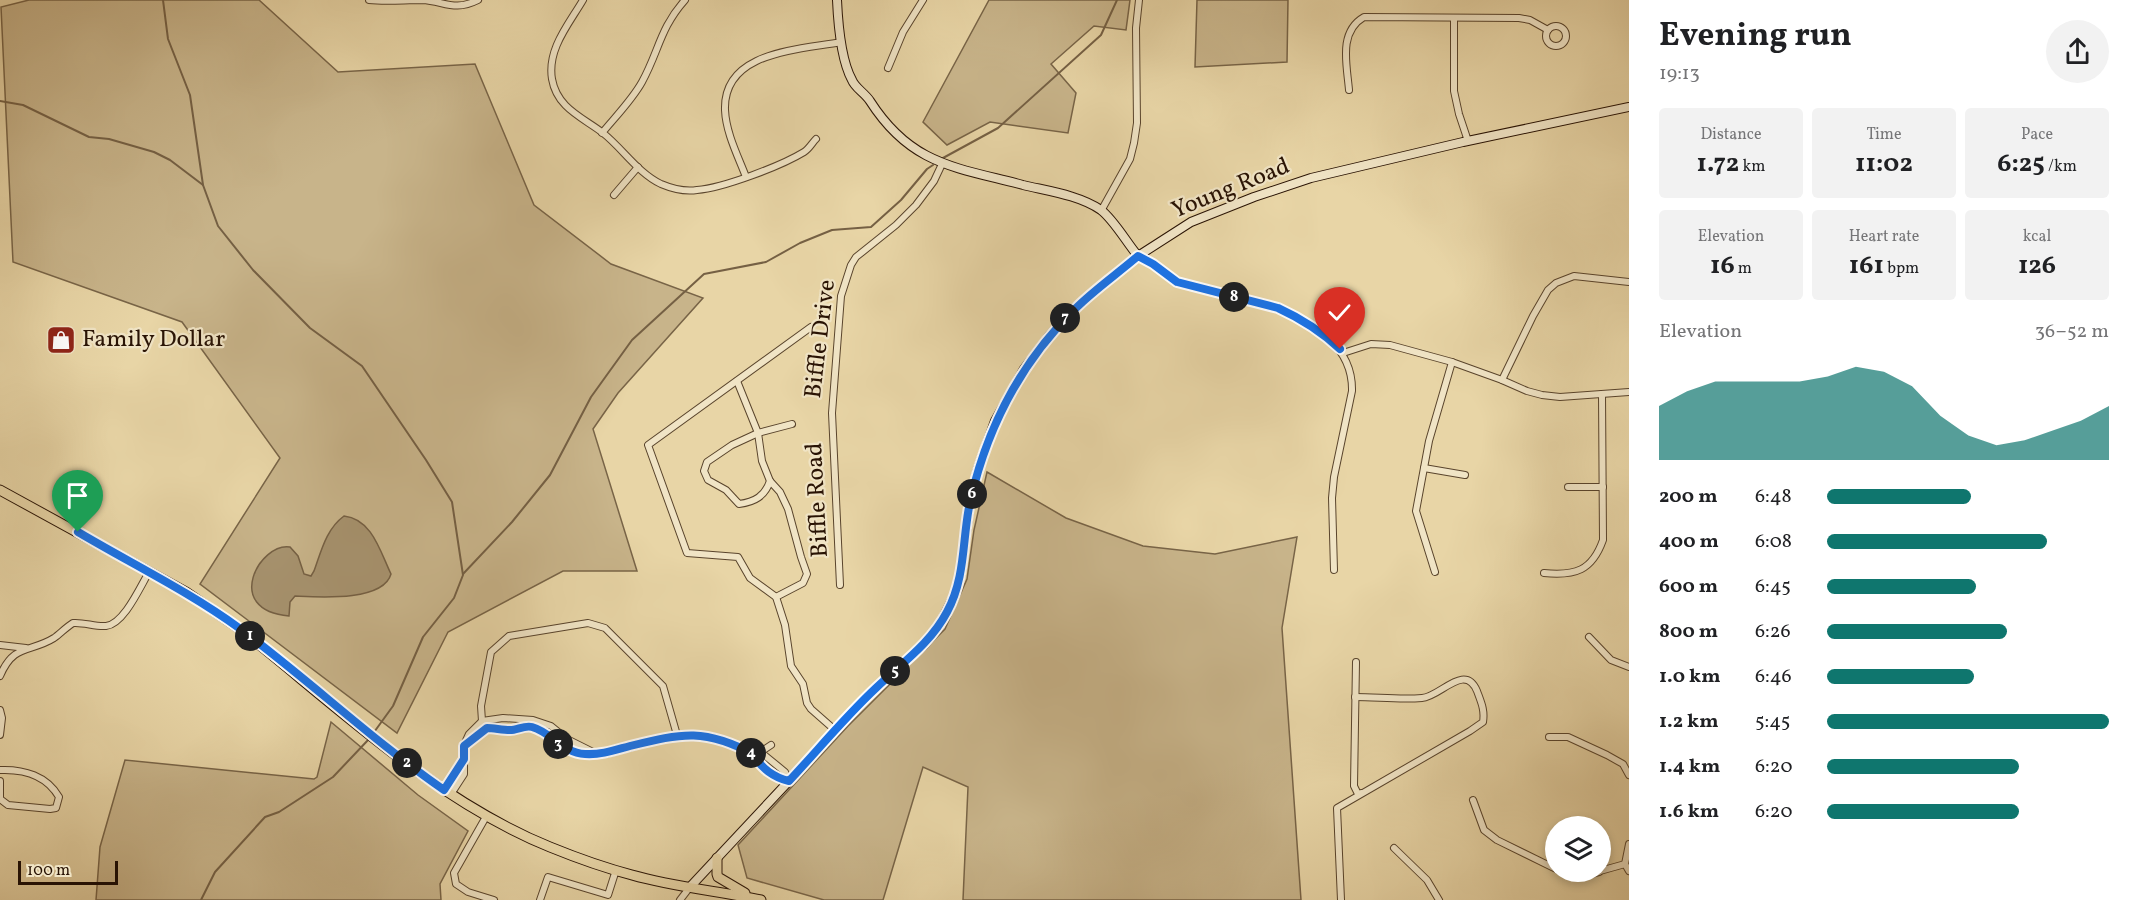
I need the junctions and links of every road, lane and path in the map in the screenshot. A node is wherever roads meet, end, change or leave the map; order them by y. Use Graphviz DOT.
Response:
graph roads {
  1 [pos="369,0"];
  2 [pos="478,0"];
  3 [pos="583,0"];
  4 [pos="685,0"];
  5 [pos="1139,0"];
  6 [pos="921,1"];
  7 [pos="838,3"];
  8 [pos="1454,18"];
  9 [pos="1548,30"];
  10 [pos="841,42"];
  11 [pos="888,68"];
  12 [pos="1349,90"];
  13 [pos="1629,107"];
  14 [pos="602,133"];
  15 [pos="816,139"];
  16 [pos="1468,141"];
  17 [pos="942,164"];
  18 [pos="638,167"];
  19 [pos="746,177"];
  20 [pos="614,195"];
  21 [pos="1101,211"];
  22 [pos="1138,256"];
  23 [pos="1629,282"];
  24 [pos="812,327"];
  25 [pos="1343,353"];
  26 [pos="1452,362"];
  27 [pos="1502,380"];
  28 [pos="736,381"];
  29 [pos="1629,392"];
  30 [pos="1602,394"];
  31 [pos="832,413"];
  32 [pos="792,424"];
  33 [pos="758,433"];
  34 [pos="1424,468"];
  35 [pos="1465,476"];
  36 [pos="770,482"];
  37 [pos="1603,486"];
  38 [pos="1568,487"];
  39 [pos="0,490"];
  40 [pos="1334,570"];
  41 [pos="149,572"];
  42 [pos="1435,572"];
  43 [pos="1544,573"];
  44 [pos="840,585"];
  45 [pos="776,597"];
  46 [pos="1589,637"];
  47 [pos="0,645"];
  48 [pos="27,648"];
  49 [pos="1356,662"];
  50 [pos="1629,667"];
  51 [pos="0,676"];
  52 [pos="1355,697"];
  53 [pos="0,710"];
  54 [pos="482,721"];
  55 [pos="487,728"];
  56 [pos="836,731"];
  57 [pos="0,735"];
  58 [pos="677,735"];
  59 [pos="1549,737"];
  60 [pos="771,745"];
  61 [pos="464,746"];
  62 [pos="596,753"];
  63 [pos="755,755"];
  64 [pos="774,763"];
  65 [pos="0,770"];
  66 [pos="768,771"];
  67 [pos="1629,775"];
  68 [pos="0,781"];
  69 [pos="789,781"];
  70 [pos="448,792"];
  71 [pos="1364,792"];
  72 [pos="1473,800"];
  73 [pos="487,815"];
  74 [pos="1629,844"];
  75 [pos="1394,848"];
  76 [pos="717,858"];
  77 [pos="1545,864"];
  78 [pos="1627,868"];
  79 [pos="616,870"];
  80 [pos="1611,870"];
  81 [pos="690,887"];
  82 [pos="747,897"];
  83 [pos="494,900"];
  84 [pos="540,900"];
  85 [pos="680,900"];
  86 [pos="690,900"];
  87 [pos="761,900"];
  88 [pos="1341,900"];
  89 [pos="1438,900"];
  1 -- 2 [label="street"];
  3 -- 14 [label="street"];
  4 -- 14 [label="street"];
  5 -- 21 [label="street"];
  6 -- 11 [label="street"];
  7 -- 10 [label="street"];
  8 -- 9 [label="street"];
  8 -- 12 [label="street"];
  8 -- 16 [label="street"];
  10 -- 17 [label="street"];
  10 -- 19 [label="street"];
  13 -- 16 [label="street, Young Road"];
  14 -- 18 [label="street"];
  15 -- 19 [label="street"];
  16 -- 22 [label="street, Young Road"];
  17 -- 21 [label="street"];
  17 -- 31 [label="street, Biffle Drive"];
  18 -- 19 [label="street"];
  18 -- 20 [label="street"];
  21 -- 22 [label="street"];
  22 -- 25 [label="street"];
  22 -- 56 [label="street, Young Road"];
  23 -- 27 [label="street"];
  24 -- 28 [label="street"];
  25 -- 26 [label="street"];
  25 -- 40 [label="street"];
  26 -- 27 [label="street"];
  26 -- 34 [label="street"];
  27 -- 30 [label="street"];
  28 -- 33 [label="street"];
  28 -- 45 [label="street"];
  29 -- 30 [label="street"];
  30 -- 37 [label="street"];
  31 -- 44 [label="street, Biffle Road"];
  32 -- 33 [label="street"];
  33 -- 36 [label="street"];
  33 -- 36 [label="street"];
  34 -- 35 [label="street"];
  34 -- 42 [label="street"];
  36 -- 45 [label="street"];
  37 -- 38 [label="street"];
  37 -- 43 [label="street"];
  39 -- 41 [label="main road"];
  41 -- 48 [label="street"];
  41 -- 70 [label="main road"];
  45 -- 56 [label="street"];
  46 -- 50 [label="street"];
  47 -- 48 [label="street"];
  48 -- 51 [label="street"];
  49 -- 52 [label="street"];
  52 -- 71 [label="street"];
  52 -- 71 [label="street"];
  53 -- 57 [label="street"];
  54 -- 55 [label="street"];
  54 -- 58 [label="street"];
  54 -- 61 [label="street"];
  54 -- 62 [label="street"];
  55 -- 61 [label="street"];
  55 -- 62 [label="street"];
  56 -- 69 [label="street, Young Road"];
  58 -- 62 [label="street"];
  58 -- 63 [label="street"];
  59 -- 67 [label="street"];
  60 -- 63 [label="street"];
  61 -- 70 [label="street"];
  63 -- 64 [label="street"];
  63 -- 66 [label="street"];
  64 -- 66 [label="street"];
  64 -- 69 [label="street"];
  65 -- 68 [label="street"];
  66 -- 69 [label="street"];
  69 -- 76 [label="street, Young Road"];
  70 -- 73 [label="main road"];
  71 -- 88 [label="street"];
  72 -- 77 [label="street"];
  73 -- 79 [label="main road"];
  73 -- 83 [label="street"];
  74 -- 78 [label="street"];
  75 -- 89 [label="street"];
  76 -- 81 [label="street, Young Road"];
  76 -- 82 [label="main road"];
  78 -- 80 [label="street"];
  79 -- 81 [label="main road"];
  79 -- 84 [label="street"];
  81 -- 82 [label="main road"];
  81 -- 85 [label="street"];
  81 -- 86 [label="street"];
  82 -- 87 [label="main road"];
}
